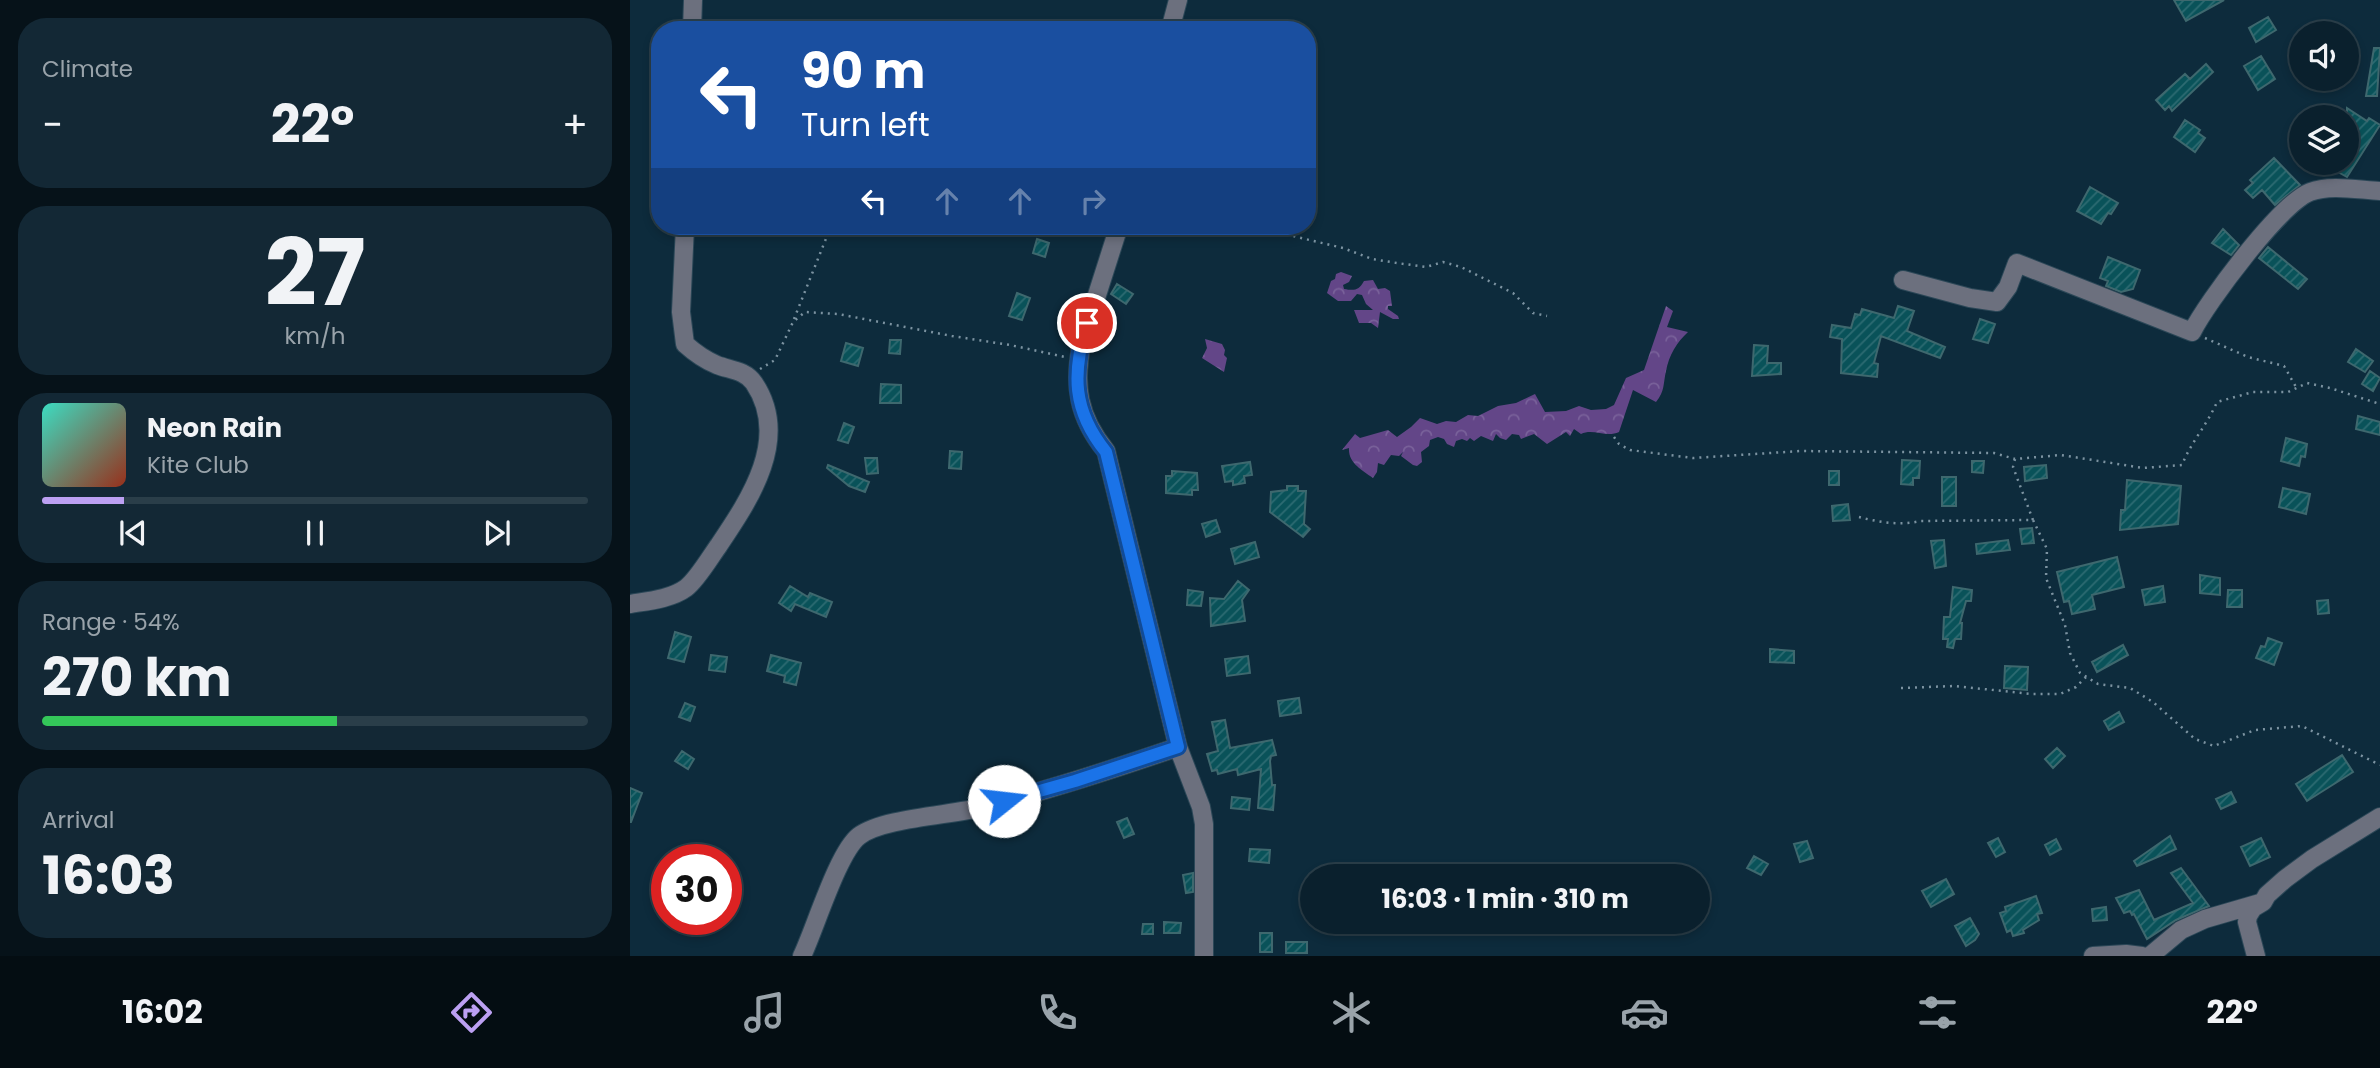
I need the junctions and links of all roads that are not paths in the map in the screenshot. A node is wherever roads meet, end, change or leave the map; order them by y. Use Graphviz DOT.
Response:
graph roads {
  1 [pos="693,0"];
  2 [pos="1178,0"];
  3 [pos="692,21"];
  4 [pos="1172,21"];
  5 [pos="2380,191"];
  6 [pos="685,235"];
  7 [pos="1116,235"];
  8 [pos="1903,280"];
  9 [pos="630,604"];
  10 [pos="1178,747"];
  11 [pos="2380,817"];
  12 [pos="2263,902"];
  13 [pos="802,956"];
  14 [pos="1204,956"];
  15 [pos="2093,956"];
  16 [pos="2142,956"];
  17 [pos="2150,956"];
  18 [pos="2256,956"];
  1 -- 3 [label="street"];
  2 -- 4 [label="street"];
  5 -- 8 [label="street"];
  6 -- 9 [label="street"];
  7 -- 10 [label="street"];
  10 -- 13 [label="street"];
  10 -- 14 [label="street"];
  11 -- 12 [label="street"];
  12 -- 17 [label="street"];
  12 -- 18 [label="street"];
  15 -- 16 [label="street"];
}
